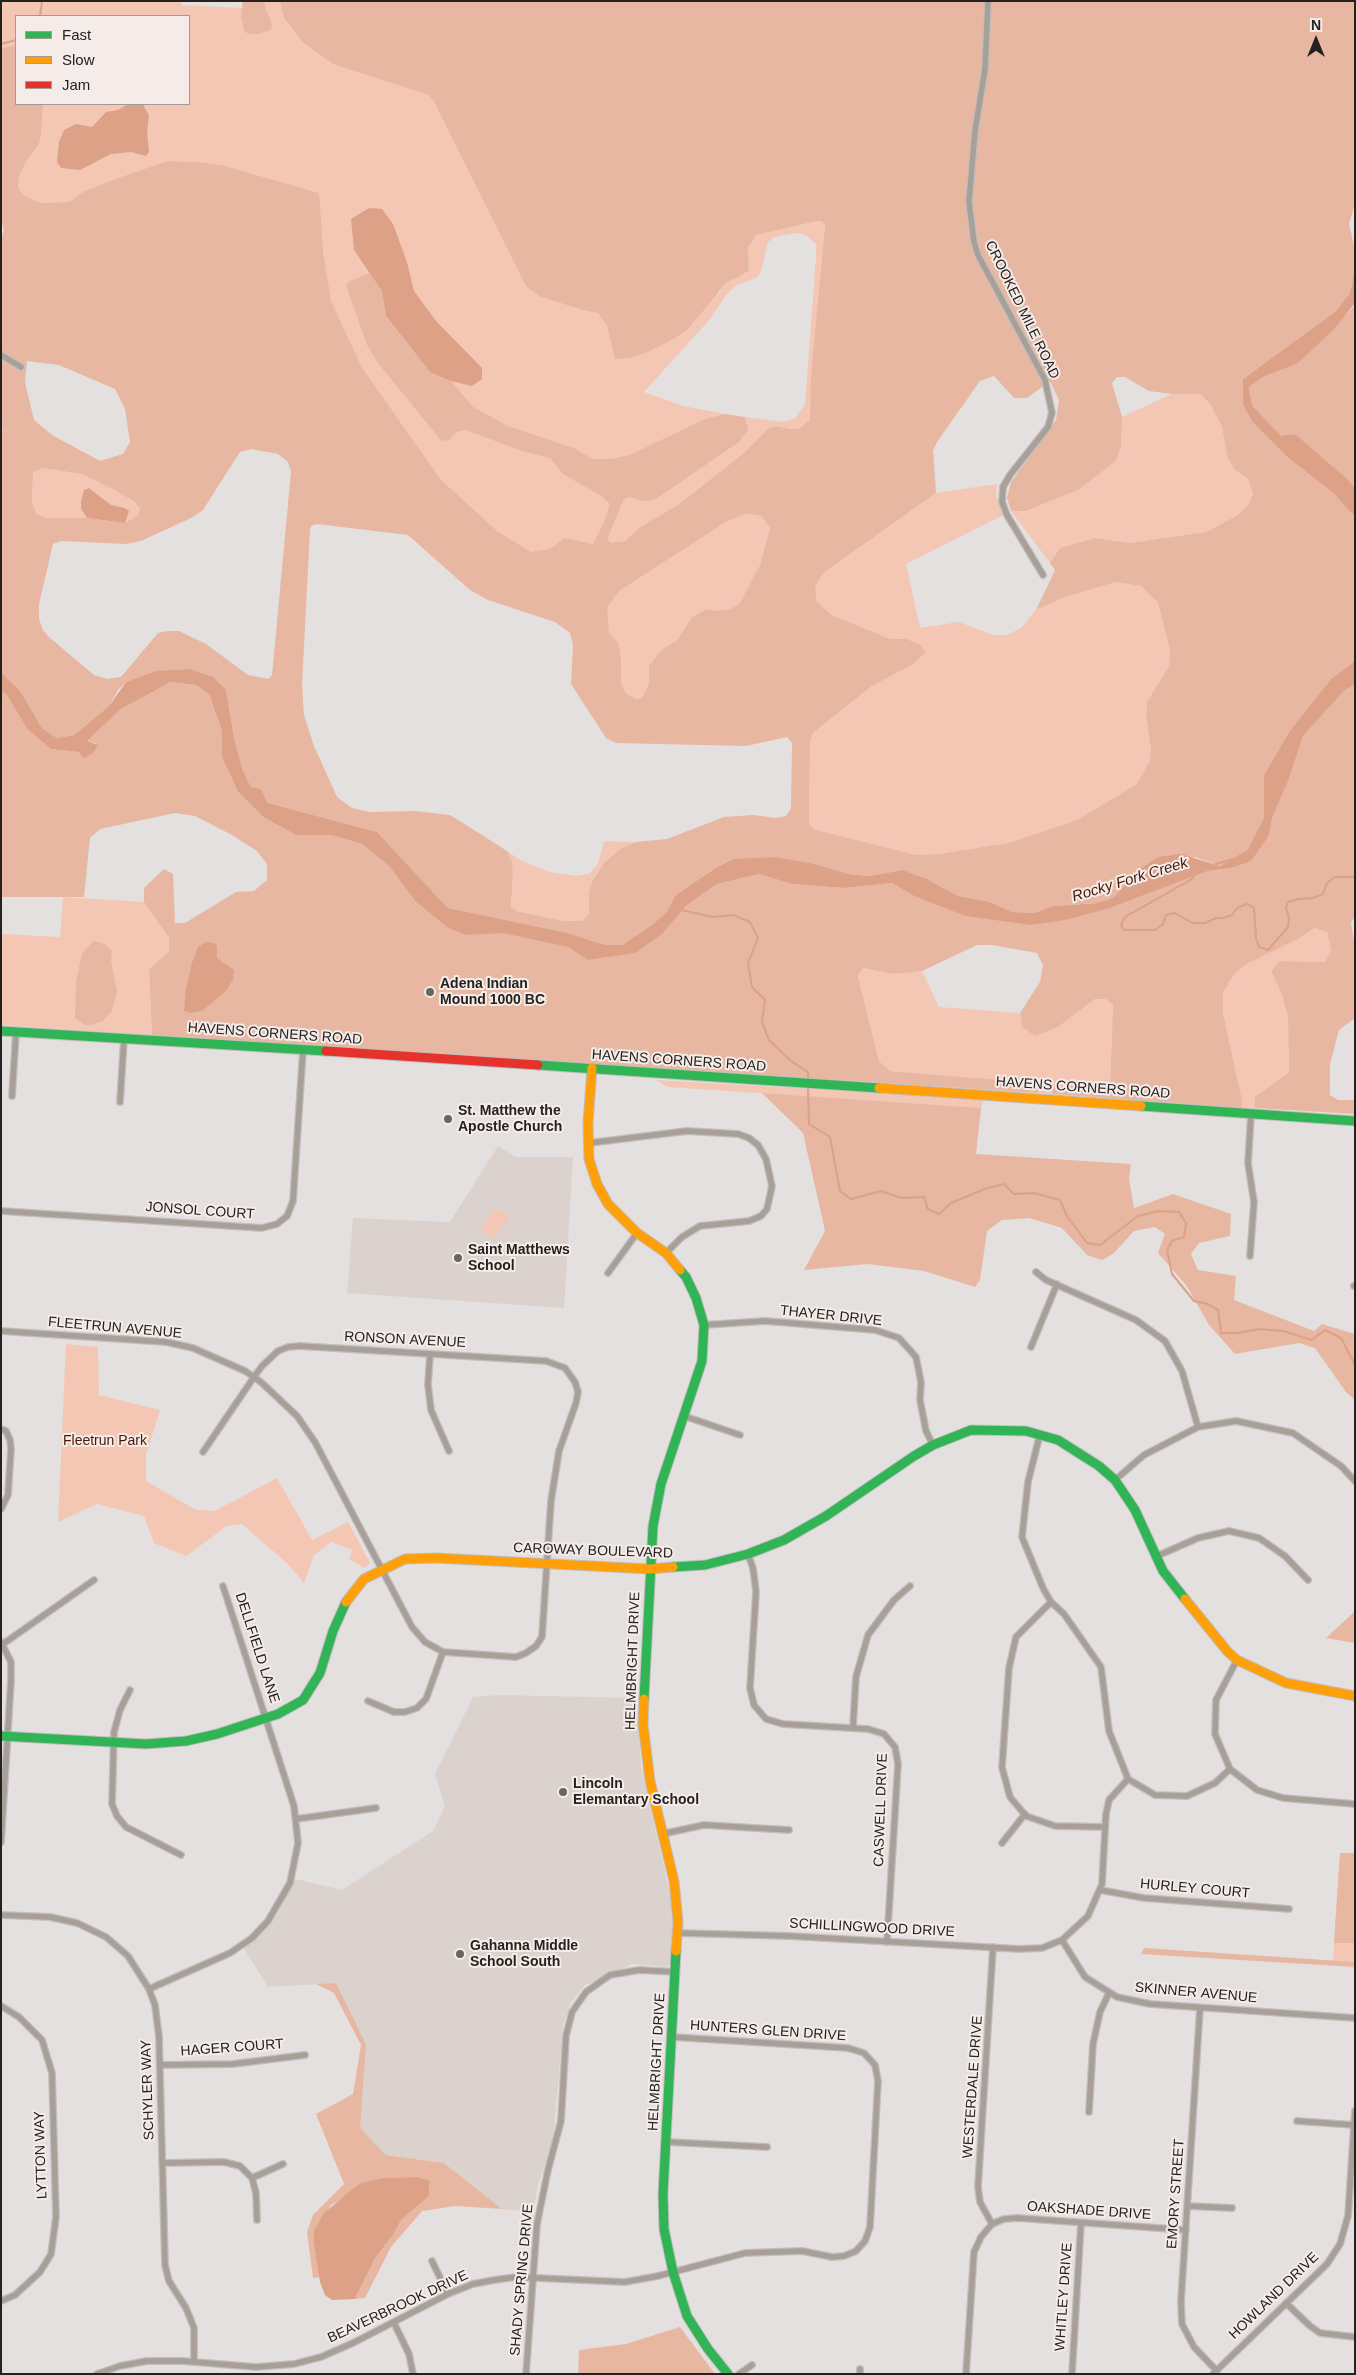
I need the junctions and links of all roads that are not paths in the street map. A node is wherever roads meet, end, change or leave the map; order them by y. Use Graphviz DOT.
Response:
graph roads {
  1 [pos="988,1"];
  2 [pos="1,355"];
  3 [pos="21,366"];
  4 [pos="1043,574"];
  5 [pos="1,1031"];
  6 [pos="16,1032"];
  7 [pos="124,1039"];
  8 [pos="303,1050"];
  9 [pos="592,1068"];
  10 [pos="12,1096"];
  11 [pos="120,1102"];
  12 [pos="1251,1114"];
  13 [pos="1355,1121"];
  14 [pos="589,1143"];
  15 [pos="1,1211"];
  16 [pos="637,1234"];
  17 [pos="666,1254"];
  18 [pos="1250,1256"];
  19 [pos="1036,1272"];
  20 [pos="608,1273"];
  21 [pos="1057,1284"];
  22 [pos="704,1325"];
  23 [pos="1,1331"];
  24 [pos="1031,1347"];
  25 [pos="430,1354"];
  26 [pos="254,1377"];
  27 [pos="684,1416"];
  28 [pos="1198,1427"];
  29 [pos="1,1429"];
  30 [pos="1040,1434"];
  31 [pos="740,1435"];
  32 [pos="933,1445"];
  33 [pos="448,1451"];
  34 [pos="203,1452"];
  35 [pos="1115,1480"];
  36 [pos="1355,1481"];
  37 [pos="1,1509"];
  38 [pos="748,1554"];
  39 [pos="1157,1556"];
  40 [pos="547,1564"];
  41 [pos="650,1569"];
  42 [pos="382,1570"];
  43 [pos="94,1580"];
  44 [pos="1308,1580"];
  45 [pos="223,1586"];
  46 [pos="910,1586"];
  47 [pos="1051,1602"];
  48 [pos="2,1643"];
  49 [pos="442,1652"];
  50 [pos="1237,1660"];
  51 [pos="130,1690"];
  52 [pos="1355,1696"];
  53 [pos="368,1701"];
  54 [pos="266,1718"];
  55 [pos="853,1727"];
  56 [pos="4,1736"];
  57 [pos="114,1743"];
  58 [pos="1230,1769"];
  59 [pos="1128,1779"];
  60 [pos="1355,1804"];
  61 [pos="376,1808"];
  62 [pos="1025,1814"];
  63 [pos="296,1819"];
  64 [pos="1105,1828"];
  65 [pos="789,1830"];
  66 [pos="662,1834"];
  67 [pos="1,1842"];
  68 [pos="1002,1843"];
  69 [pos="181,1855"];
  70 [pos="1100,1890"];
  71 [pos="1290,1909"];
  72 [pos="1,1915"];
  73 [pos="678,1933"];
  74 [pos="1062,1940"];
  75 [pos="887,1942"];
  76 [pos="993,1948"];
  77 [pos="676,1972"];
  78 [pos="149,1989"];
  79 [pos="1109,1993"];
  80 [pos="1,2006"];
  81 [pos="1200,2008"];
  82 [pos="1355,2018"];
  83 [pos="672,2037"];
  84 [pos="305,2056"];
  85 [pos="160,2065"];
  86 [pos="1355,2111"];
  87 [pos="1089,2112"];
  88 [pos="1297,2121"];
  89 [pos="1354,2125"];
  90 [pos="667,2142"];
  91 [pos="767,2147"];
  92 [pos="162,2163"];
  93 [pos="283,2164"];
  94 [pos="252,2178"];
  95 [pos="1187,2206"];
  96 [pos="1232,2208"];
  97 [pos="257,2220"];
  98 [pos="1081,2223"];
  99 [pos="992,2224"];
  100 [pos="1186,2230"];
  101 [pos="856,2251"];
  102 [pos="432,2261"];
  103 [pos="673,2272"];
  104 [pos="533,2278"];
  105 [pos="448,2294"];
  106 [pos="1,2301"];
  107 [pos="1286,2303"];
  108 [pos="394,2323"];
  109 [pos="1355,2337"];
  110 [pos="194,2362"];
  111 [pos="752,2365"];
  112 [pos="1215,2372"];
  113 [pos="97,2374"];
  114 [pos="413,2374"];
  115 [pos="526,2374"];
  116 [pos="728,2374"];
  117 [pos="739,2374"];
  118 [pos="966,2374"];
  119 [pos="1072,2374"];
  1 -- 4 [label="street, CROOKED MILE ROAD"];
  2 -- 3 [label="street"];
  5 -- 6 [label="street, HAVENS CORNERS ROAD"];
  6 -- 7 [label="street, HAVENS CORNERS ROAD"];
  6 -- 10 [label="street"];
  7 -- 8 [label="street, HAVENS CORNERS ROAD"];
  7 -- 11 [label="street"];
  8 -- 9 [label="street, HAVENS CORNERS ROAD"];
  8 -- 15 [label="street, JONSOL COURT"];
  9 -- 12 [label="street, HAVENS CORNERS ROAD"];
  9 -- 14 [label="street, HELMBRIGHT DRIVE"];
  12 -- 13 [label="street, HAVENS CORNERS ROAD"];
  12 -- 18 [label="street"];
  14 -- 16 [label="street, HELMBRIGHT DRIVE"];
  14 -- 17 [label="street"];
  16 -- 17 [label="street, HELMBRIGHT DRIVE"];
  16 -- 20 [label="street"];
  17 -- 22 [label="street, HELMBRIGHT DRIVE"];
  19 -- 21 [label="street"];
  21 -- 24 [label="street"];
  21 -- 28 [label="street"];
  22 -- 27 [label="street, HELMBRIGHT DRIVE"];
  22 -- 32 [label="street, THAYER DRIVE"];
  23 -- 26 [label="street, FLEETRUN AVENUE"];
  25 -- 26 [label="street, RONSON AVENUE"];
  25 -- 33 [label="street"];
  25 -- 40 [label="street, RONSON AVENUE"];
  26 -- 34 [label="street, RONSON AVENUE"];
  26 -- 42 [label="street, FLEETRUN AVENUE"];
  27 -- 31 [label="street"];
  27 -- 41 [label="street, HELMBRIGHT DRIVE"];
  28 -- 35 [label="street"];
  28 -- 36 [label="street"];
  29 -- 37 [label="street"];
  30 -- 32 [label="street, CAROWAY BOULEVARD"];
  30 -- 35 [label="street, CAROWAY BOULEVARD"];
  30 -- 47 [label="street"];
  32 -- 38 [label="street, CAROWAY BOULEVARD"];
  35 -- 39 [label="street, CAROWAY BOULEVARD"];
  38 -- 41 [label="street, CAROWAY BOULEVARD"];
  38 -- 55 [label="street, CASWELL DRIVE"];
  39 -- 44 [label="street"];
  39 -- 50 [label="street, CAROWAY BOULEVARD"];
  40 -- 41 [label="street, CAROWAY BOULEVARD"];
  40 -- 42 [label="street, CAROWAY BOULEVARD"];
  40 -- 49 [label="street"];
  41 -- 66 [label="street, HELMBRIGHT DRIVE"];
  42 -- 49 [label="street, FLEETRUN AVENUE"];
  42 -- 54 [label="street, CAROWAY BOULEVARD"];
  43 -- 48 [label="street"];
  45 -- 54 [label="street, DELLFIELD LANE"];
  46 -- 55 [label="street"];
  47 -- 59 [label="street"];
  47 -- 62 [label="street"];
  48 -- 56 [label="street"];
  49 -- 53 [label="street"];
  50 -- 52 [label="street, CAROWAY BOULEVARD"];
  50 -- 58 [label="street"];
  51 -- 57 [label="street"];
  54 -- 57 [label="street, CAROWAY BOULEVARD"];
  54 -- 63 [label="street, DELLFIELD LANE"];
  55 -- 75 [label="street, CASWELL DRIVE"];
  56 -- 57 [label="street, CAROWAY BOULEVARD"];
  56 -- 67 [label="street"];
  57 -- 69 [label="street"];
  58 -- 59 [label="street"];
  58 -- 60 [label="street"];
  59 -- 64 [label="street"];
  61 -- 63 [label="street"];
  62 -- 64 [label="street"];
  62 -- 68 [label="street"];
  63 -- 78 [label="street, DELLFIELD LANE"];
  64 -- 70 [label="street"];
  65 -- 66 [label="street"];
  66 -- 73 [label="street, HELMBRIGHT DRIVE"];
  70 -- 71 [label="street, HURLEY COURT"];
  70 -- 74 [label="street"];
  72 -- 78 [label="street, SCHYLER WAY"];
  73 -- 75 [label="street, SCHILLINGWOOD DRIVE"];
  73 -- 77 [label="street, HELMBRIGHT DRIVE"];
  74 -- 76 [label="street, SCHILLINGWOOD DRIVE"];
  74 -- 79 [label="street, SKINNER AVENUE"];
  75 -- 76 [label="street, SCHILLINGWOOD DRIVE"];
  76 -- 99 [label="street, WESTERDALE DRIVE"];
  77 -- 83 [label="street, HELMBRIGHT DRIVE"];
  77 -- 104 [label="street, SHADY SPRING DRIVE"];
  78 -- 85 [label="street, SCHYLER WAY"];
  79 -- 81 [label="street, SKINNER AVENUE"];
  79 -- 87 [label="street"];
  80 -- 106 [label="street, LYTTON WAY"];
  81 -- 82 [label="street, SKINNER AVENUE"];
  81 -- 95 [label="street, EMORY STREET"];
  83 -- 90 [label="street, HELMBRIGHT DRIVE"];
  83 -- 101 [label="street, HUNTERS GLEN DRIVE"];
  84 -- 85 [label="street, HAGER COURT"];
  85 -- 92 [label="street, SCHYLER WAY"];
  86 -- 89 [label="street, HOWLAND DRIVE"];
  88 -- 89 [label="street"];
  89 -- 107 [label="street, HOWLAND DRIVE"];
  90 -- 91 [label="street"];
  90 -- 103 [label="street, HELMBRIGHT DRIVE"];
  92 -- 94 [label="street"];
  92 -- 110 [label="street, SCHYLER WAY"];
  93 -- 94 [label="street"];
  94 -- 97 [label="street"];
  95 -- 96 [label="street"];
  95 -- 100 [label="street, EMORY STREET"];
  98 -- 99 [label="street, OAKSHADE DRIVE"];
  98 -- 100 [label="street, OAKSHADE DRIVE"];
  98 -- 119 [label="street, WHITLEY DRIVE"];
  99 -- 118 [label="street"];
  100 -- 112 [label="street, EMORY STREET"];
  101 -- 103 [label="street, BEAVERBROOK DRIVE"];
  102 -- 105 [label="street"];
  103 -- 104 [label="street, BEAVERBROOK DRIVE"];
  103 -- 116 [label="street, HELMBRIGHT DRIVE"];
  104 -- 105 [label="street, BEAVERBROOK DRIVE"];
  104 -- 115 [label="street, SHADY SPRING DRIVE"];
  105 -- 108 [label="street, BEAVERBROOK DRIVE"];
  107 -- 109 [label="street"];
  107 -- 112 [label="street, HOWLAND DRIVE"];
  108 -- 110 [label="street, BEAVERBROOK DRIVE"];
  108 -- 114 [label="street"];
  110 -- 113 [label="street, BEAVERBROOK DRIVE"];
  111 -- 117 [label="street"];
}
